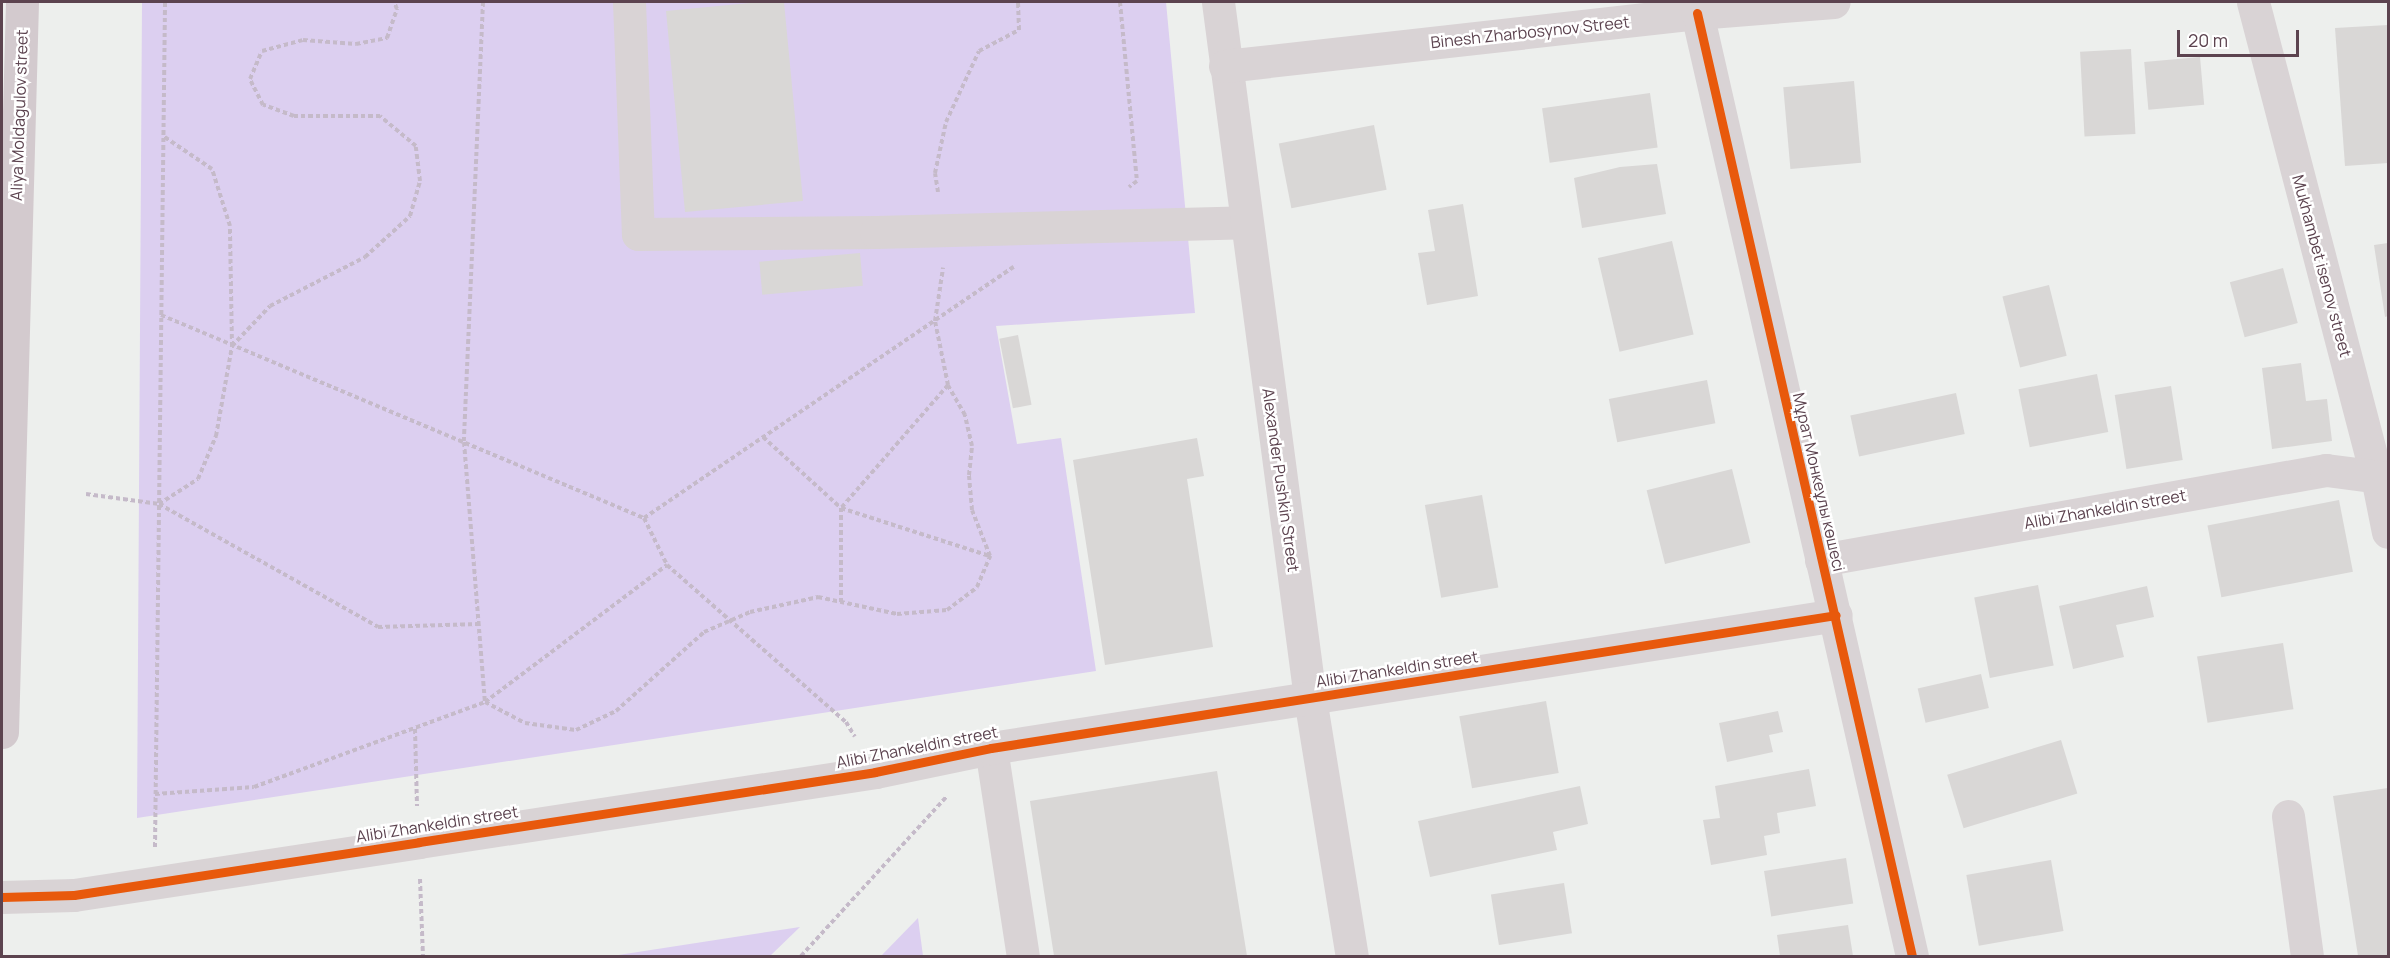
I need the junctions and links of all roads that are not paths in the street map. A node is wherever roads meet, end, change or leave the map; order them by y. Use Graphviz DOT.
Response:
graph roads {
  1 [pos="22,2"];
  2 [pos="629,2"];
  3 [pos="1218,2"];
  4 [pos="1834,2"];
  5 [pos="2253,2"];
  6 [pos="1697,13"];
  7 [pos="1225,66"];
  8 [pos="1246,222"];
  9 [pos="2383,478"];
  10 [pos="2388,532"];
  11 [pos="1821,560"];
  12 [pos="1836,615"];
  13 [pos="1310,698"];
  14 [pos="2,732"];
  15 [pos="991,748"];
  16 [pos="2288,816"];
  17 [pos="2,897"];
  18 [pos="1023,957"];
  19 [pos="1352,957"];
  20 [pos="1912,957"];
  21 [pos="2307,957"];
  1 -- 14 [label="main road, Aliya Moldagulov street"];
  2 -- 8 [label="street"];
  3 -- 7 [label="street, Alexander Pushkin Street"];
  4 -- 6 [label="street, Binesh Zharbosynov Street"];
  5 -- 9 [label="street, Mukhambet isenov street"];
  6 -- 7 [label="street, Binesh Zharbosynov Street"];
  6 -- 11 [label="street, Мұрат Монкеұлы көшесі"];
  7 -- 8 [label="street, Alexander Pushkin Street"];
  8 -- 13 [label="street, Alexander Pushkin Street"];
  9 -- 10 [label="street, Mukhambet isenov street"];
  9 -- 11 [label="street, Alibi Zhankeldin street"];
  11 -- 12 [label="street, Мұрат Монкеұлы көшесі"];
  12 -- 13 [label="street, Alibi Zhankeldin street"];
  12 -- 20 [label="street, Мұрат Монкеұлы көшесі"];
  13 -- 15 [label="street, Alibi Zhankeldin street"];
  13 -- 19 [label="street, Alexander Pushkin Street"];
  15 -- 17 [label="street, Alibi Zhankeldin street"];
  15 -- 18 [label="street"];
  16 -- 21 [label="street"];
}
